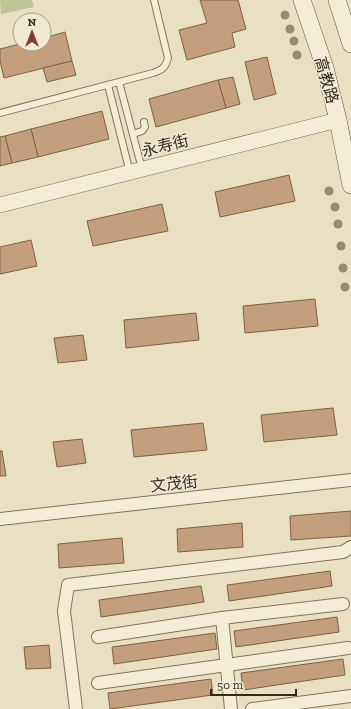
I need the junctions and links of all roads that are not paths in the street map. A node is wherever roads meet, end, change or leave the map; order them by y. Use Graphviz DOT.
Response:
graph roads {
  1 [pos="154,0"];
  2 [pos="302,0"];
  3 [pos="337,0"];
  4 [pos="351,44"];
  5 [pos="119,82"];
  6 [pos="108,85"];
  7 [pos="0,114"];
  8 [pos="338,120"];
  9 [pos="144,122"];
  10 [pos="133,134"];
  11 [pos="136,171"];
  12 [pos="351,185"];
  13 [pos="0,205"];
  14 [pos="351,480"];
  15 [pos="0,519"];
  16 [pos="351,547"];
  17 [pos="343,604"];
  18 [pos="222,618"];
  19 [pos="98,637"];
  20 [pos="348,648"];
  21 [pos="227,666"];
  22 [pos="98,683"];
  23 [pos="351,696"];
  24 [pos="76,709"];
  25 [pos="231,709"];
  26 [pos="252,709"];
  1 -- 5 [label="lane"];
  2 -- 8 [label="main road, 高教路"];
  3 -- 4 [label="main road, 高教路"];
  5 -- 6 [label="lane"];
  5 -- 10 [label="lane"];
  6 -- 7 [label="lane"];
  6 -- 11 [label="lane"];
  8 -- 11 [label="street, 永寿街"];
  8 -- 12 [label="main road, 高教路"];
  9 -- 10 [label="lane"];
  10 -- 11 [label="lane"];
  11 -- 13 [label="street, 永寿街"];
  14 -- 15 [label="street, 文茂街"];
  16 -- 24 [label="street"];
  17 -- 18 [label="street"];
  18 -- 19 [label="street"];
  18 -- 21 [label="street"];
  20 -- 21 [label="street"];
  21 -- 22 [label="street"];
  21 -- 25 [label="street"];
  23 -- 26 [label="street"];
}
